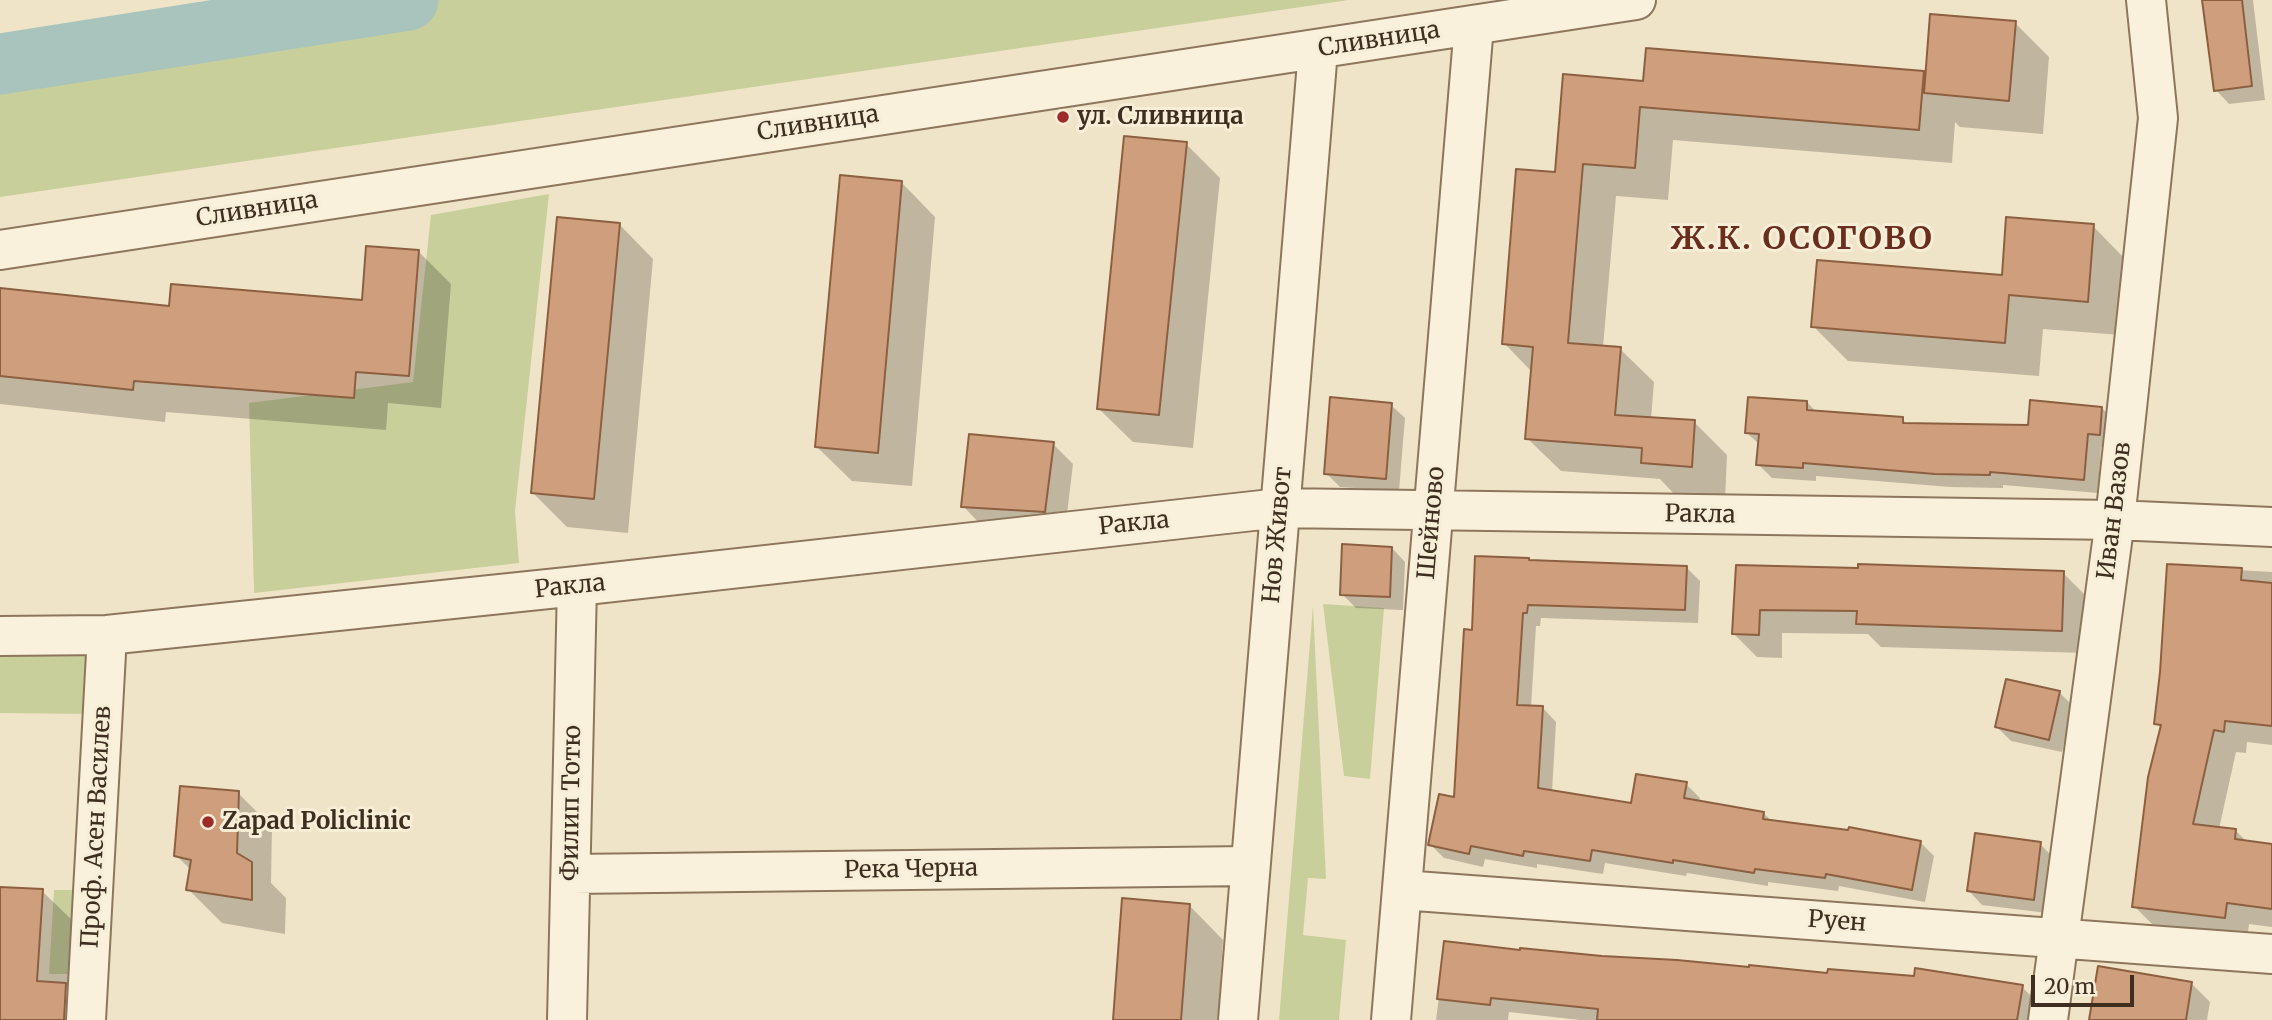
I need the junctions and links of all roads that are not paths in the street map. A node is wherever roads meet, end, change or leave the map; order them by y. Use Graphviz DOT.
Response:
graph roads {
  1 [pos="1636,0"];
  2 [pos="2147,0"];
  3 [pos="1474,25"];
  4 [pos="1318,50"];
  5 [pos="0,250"];
  6 [pos="1280,508"];
  7 [pos="1433,512"];
  8 [pos="2115,520"];
  9 [pos="2272,527"];
  10 [pos="577,586"];
  11 [pos="107,635"];
  12 [pos="0,636"];
  13 [pos="1250,866"];
  14 [pos="571,874"];
  15 [pos="1402,890"];
  16 [pos="2059,938"];
  17 [pos="2272,954"];
  18 [pos="86,1020"];
  19 [pos="567,1020"];
  20 [pos="1238,1020"];
  21 [pos="1391,1020"];
  22 [pos="2048,1020"];
  1 -- 3 [label="street, Сливница"];
  2 -- 8 [label="street, Иван Вазов"];
  3 -- 4 [label="street, Сливница"];
  3 -- 7 [label="street, Шейново"];
  4 -- 5 [label="street, Сливница"];
  4 -- 6 [label="street, Нов Живот"];
  6 -- 7 [label="street, Ракла"];
  6 -- 10 [label="street, Ракла"];
  6 -- 13 [label="street, Нов Живот"];
  7 -- 8 [label="street, Ракла"];
  7 -- 15 [label="street, Шейново"];
  8 -- 9 [label="street, Ракла"];
  8 -- 16 [label="street, Иван Вазов"];
  10 -- 11 [label="street, Ракла"];
  10 -- 14 [label="street, Филип Тотю"];
  11 -- 12 [label="street, Ракла"];
  11 -- 18 [label="street, Проф. Асен Василев"];
  13 -- 14 [label="street, Река Черна"];
  13 -- 20 [label="street, Нов Живот"];
  14 -- 19 [label="street, Филип Тотю"];
  15 -- 16 [label="street, Руен"];
  15 -- 21 [label="street, Шейново"];
  16 -- 17 [label="street, Руен"];
  16 -- 22 [label="street, Иван Вазов"];
}
